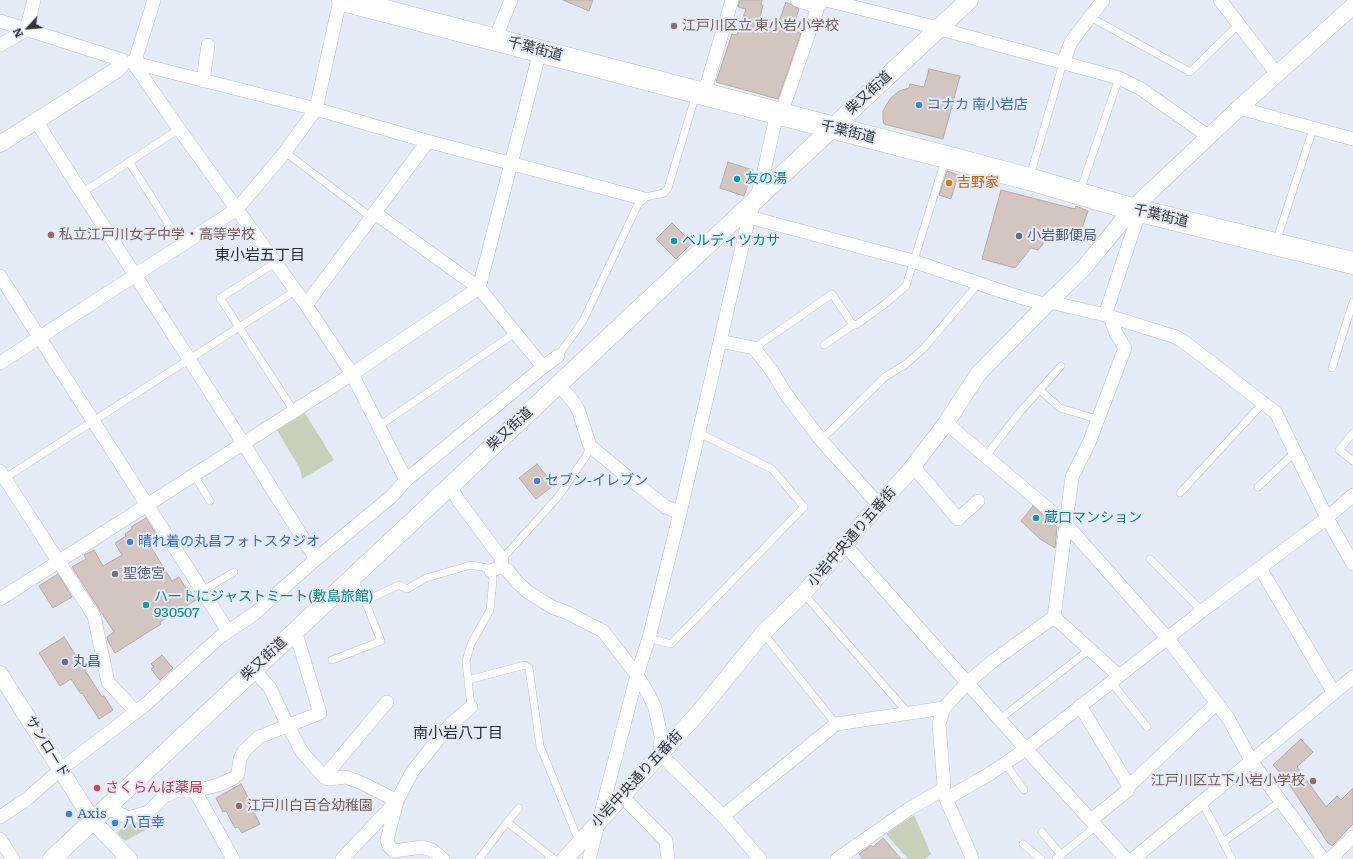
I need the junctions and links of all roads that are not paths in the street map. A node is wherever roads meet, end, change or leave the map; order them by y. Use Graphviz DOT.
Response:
graph roads {
  1 [pos="34,0"];
  2 [pos="154,0"];
  3 [pos="340,0"];
  4 [pos="343,0"];
  5 [pos="511,0"];
  6 [pos="732,0"];
  7 [pos="797,0"];
  8 [pos="969,0"];
  9 [pos="1103,0"];
  10 [pos="1220,0"];
  11 [pos="822,2"];
  12 [pos="1349,8"];
  13 [pos="1090,17"];
  14 [pos="0,21"];
  15 [pos="1239,24"];
  16 [pos="938,29"];
  17 [pos="26,30"];
  18 [pos="496,39"];
  19 [pos="0,45"];
  20 [pos="208,45"];
  21 [pos="540,51"];
  22 [pos="130,63"];
  23 [pos="1063,63"];
  24 [pos="1277,74"];
  25 [pos="1119,78"];
  26 [pos="203,81"];
  27 [pos="700,93"];
  28 [pos="1239,108"];
  29 [pos="316,109"];
  30 [pos="779,114"];
  31 [pos="36,121"];
  32 [pos="831,128"];
  33 [pos="180,129"];
  34 [pos="1313,129"];
  35 [pos="1208,136"];
  36 [pos="1353,139"];
  37 [pos="428,141"];
  38 [pos="0,144"];
  39 [pos="285,152"];
  40 [pos="946,157"];
  41 [pos="129,162"];
  42 [pos="512,163"];
  43 [pos="1029,179"];
  44 [pos="82,193"];
  45 [pos="1079,194"];
  46 [pos="641,198"];
  47 [pos="755,200"];
  48 [pos="237,209"];
  49 [pos="1132,209"];
  50 [pos="374,215"];
  51 [pos="749,217"];
  52 [pos="1275,244"];
  53 [pos="182,245"];
  54 [pos="913,261"];
  55 [pos="275,263"];
  56 [pos="1353,263"];
  57 [pos="0,276"];
  58 [pos="134,276"];
  59 [pos="979,283"];
  60 [pos="479,288"];
  61 [pos="295,291"];
  62 [pos="1353,302"];
  63 [pos="1048,303"];
  64 [pos="306,305"];
  65 [pos="1108,316"];
  66 [pos="853,325"];
  67 [pos="240,328"];
  68 [pos="515,333"];
  69 [pos="39,337"];
  70 [pos="720,341"];
  71 [pos="824,344"];
  72 [pos="754,348"];
  73 [pos="558,356"];
  74 [pos="188,358"];
  75 [pos="0,363"];
  76 [pos="1061,366"];
  77 [pos="543,367"];
  78 [pos="1332,368"];
  79 [pos="352,374"];
  80 [pos="559,385"];
  81 [pos="1040,390"];
  82 [pos="1263,403"];
  83 [pos="294,411"];
  84 [pos="1097,420"];
  85 [pos="93,421"];
  86 [pos="946,423"];
  87 [pos="379,426"];
  88 [pos="699,433"];
  89 [pos="1353,433"];
  90 [pos="821,440"];
  91 [pos="243,443"];
  92 [pos="590,446"];
  93 [pos="1295,452"];
  94 [pos="985,456"];
  95 [pos="1353,461"];
  96 [pos="913,466"];
  97 [pos="194,475"];
  98 [pos="1,477"];
  99 [pos="406,480"];
  100 [pos="450,485"];
  101 [pos="1258,488"];
  102 [pos="1180,493"];
  103 [pos="1353,495"];
  104 [pos="210,501"];
  105 [pos="978,501"];
  106 [pos="148,505"];
  107 [pos="879,505"];
  108 [pos="680,513"];
  109 [pos="1327,518"];
  110 [pos="1065,523"];
  111 [pos="845,545"];
  112 [pos="316,559"];
  113 [pos="1150,559"];
  114 [pos="59,562"];
  115 [pos="1353,564"];
  116 [pos="498,566"];
  117 [pos="1260,568"];
  118 [pos="234,572"];
  119 [pos="352,576"];
  120 [pos="202,591"];
  121 [pos="803,594"];
  122 [pos="0,599"];
  123 [pos="365,601"];
  124 [pos="1202,611"];
  125 [pos="1054,617"];
  126 [pos="295,630"];
  127 [pos="228,631"];
  128 [pos="763,633"];
  129 [pos="649,638"];
  130 [pos="1168,639"];
  131 [pos="1089,650"];
  132 [pos="332,660"];
  133 [pos="253,669"];
  134 [pos="0,674"];
  135 [pos="637,676"];
  136 [pos="1353,677"];
  137 [pos="468,680"];
  138 [pos="1115,680"];
  139 [pos="967,683"];
  140 [pos="1334,693"];
  141 [pos="387,702"];
  142 [pos="1217,703"];
  143 [pos="1080,706"];
  144 [pos="472,707"];
  145 [pos="944,708"];
  146 [pos="136,712"];
  147 [pos="909,714"];
  148 [pos="1000,719"];
  149 [pos="836,724"];
  150 [pos="288,726"];
  151 [pos="1147,727"];
  152 [pos="1026,749"];
  153 [pos="660,754"];
  154 [pos="1252,762"];
  155 [pos="1005,763"];
  156 [pos="61,769"];
  157 [pos="324,777"];
  158 [pos="1129,786"];
  159 [pos="1024,790"];
  160 [pos="195,791"];
  161 [pos="944,794"];
  162 [pos="622,796"];
  163 [pos="397,801"];
  164 [pos="1281,801"];
  165 [pos="1202,802"];
  166 [pos="107,807"];
  167 [pos="519,808"];
  168 [pos="0,816"];
  169 [pos="723,816"];
  170 [pos="93,821"];
  171 [pos="507,822"];
  172 [pos="599,822"];
  173 [pos="1093,823"];
  174 [pos="1042,832"];
  175 [pos="1353,837"];
  176 [pos="0,839"];
  177 [pos="582,840"];
  178 [pos="1223,842"];
  179 [pos="1023,844"];
  180 [pos="1059,857"];
  181 [pos="13,859"];
  182 [pos="52,859"];
  183 [pos="129,859"];
  184 [pos="233,859"];
  185 [pos="342,859"];
  186 [pos="443,859"];
  187 [pos="479,859"];
  188 [pos="554,859"];
  189 [pos="565,859"];
  190 [pos="589,859"];
  191 [pos="668,859"];
  192 [pos="760,859"];
  193 [pos="837,859"];
  194 [pos="972,859"];
  195 [pos="1041,859"];
  196 [pos="1126,859"];
  197 [pos="1134,859"];
  198 [pos="1232,859"];
  199 [pos="1322,859"];
  200 [pos="1330,859"];
  1 -- 17 [label="street"];
  2 -- 22 [label="street"];
  3 -- 29 [label="street"];
  4 -- 18 [label="highway, 千葉街道"];
  5 -- 18 [label="street"];
  6 -- 27 [label="street"];
  7 -- 11 [label="street"];
  8 -- 16 [label="main road, 柴又街道"];
  9 -- 13 [label="street"];
  10 -- 15 [label="street"];
  11 -- 16 [label="street"];
  11 -- 30 [label="street"];
  12 -- 24 [label="street, 小岩中央通り五番街"];
  13 -- 15 [label="lane"];
  13 -- 23 [label="street"];
  14 -- 17 [label="street"];
  15 -- 24 [label="street"];
  16 -- 23 [label="street"];
  16 -- 32 [label="main road, 柴又街道"];
  17 -- 19 [label="street"];
  17 -- 22 [label="street"];
  18 -- 21 [label="highway, 千葉街道"];
  20 -- 26 [label="street"];
  21 -- 27 [label="highway, 千葉街道"];
  21 -- 42 [label="street"];
  22 -- 26 [label="street"];
  22 -- 31 [label="street"];
  22 -- 33 [label="street"];
  23 -- 25 [label="street"];
  23 -- 43 [label="lane"];
  24 -- 28 [label="street, 小岩中央通り五番街"];
  25 -- 35 [label="street"];
  25 -- 45 [label="lane"];
  26 -- 29 [label="street"];
  27 -- 30 [label="highway, 千葉街道"];
  27 -- 46 [label="lane"];
  28 -- 34 [label="street"];
  28 -- 35 [label="street, 小岩中央通り五番街"];
  29 -- 37 [label="street"];
  29 -- 39 [label="street"];
  30 -- 32 [label="highway, 千葉街道"];
  30 -- 47 [label="street"];
  31 -- 38 [label="street"];
  31 -- 44 [label="street"];
  32 -- 40 [label="highway, 千葉街道"];
  32 -- 47 [label="main road, 柴又街道"];
  33 -- 41 [label="lane"];
  33 -- 48 [label="street"];
  34 -- 36 [label="street"];
  34 -- 52 [label="lane"];
  35 -- 49 [label="street, 小岩中央通り五番街"];
  37 -- 42 [label="street"];
  37 -- 50 [label="street"];
  39 -- 48 [label="street"];
  39 -- 50 [label="lane"];
  40 -- 43 [label="highway, 千葉街道"];
  40 -- 54 [label="lane"];
  41 -- 44 [label="lane"];
  41 -- 53 [label="lane"];
  42 -- 46 [label="street"];
  42 -- 60 [label="street"];
  43 -- 45 [label="highway, 千葉街道"];
  44 -- 58 [label="street"];
  45 -- 49 [label="highway, 千葉街道"];
  46 -- 73 [label="lane"];
  47 -- 51 [label="street"];
  47 -- 80 [label="main road, 柴又街道"];
  48 -- 53 [label="street"];
  48 -- 55 [label="street"];
  49 -- 52 [label="highway, 千葉街道"];
  49 -- 63 [label="street, 小岩中央通り五番街"];
  49 -- 65 [label="street"];
  50 -- 60 [label="street"];
  50 -- 64 [label="street"];
  51 -- 54 [label="street"];
  51 -- 70 [label="street"];
  52 -- 56 [label="highway, 千葉街道"];
  53 -- 58 [label="street"];
  54 -- 59 [label="street"];
  54 -- 66 [label="lane"];
  55 -- 61 [label="street"];
  55 -- 67 [label="lane"];
  57 -- 69 [label="street"];
  58 -- 69 [label="street"];
  58 -- 74 [label="street"];
  59 -- 63 [label="street"];
  59 -- 90 [label="lane"];
  60 -- 68 [label="street"];
  60 -- 79 [label="street"];
  61 -- 64 [label="street"];
  61 -- 67 [label="lane"];
  62 -- 78 [label="lane"];
  63 -- 65 [label="street"];
  63 -- 86 [label="street, 小岩中央通り五番街"];
  64 -- 79 [label="street"];
  65 -- 82 [label="street"];
  65 -- 84 [label="street"];
  66 -- 71 [label="lane"];
  66 -- 72 [label="lane"];
  67 -- 74 [label="lane"];
  67 -- 83 [label="lane"];
  68 -- 77 [label="street"];
  68 -- 87 [label="lane"];
  69 -- 75 [label="street"];
  69 -- 85 [label="street"];
  70 -- 72 [label="street"];
  70 -- 88 [label="street"];
  72 -- 90 [label="street"];
  73 -- 77 [label="street"];
  74 -- 85 [label="lane"];
  74 -- 91 [label="street"];
  76 -- 81 [label="lane"];
  77 -- 99 [label="street"];
  79 -- 83 [label="street"];
  79 -- 87 [label="street"];
  80 -- 92 [label="street"];
  80 -- 100 [label="main road, 柴又街道"];
  81 -- 84 [label="lane"];
  81 -- 94 [label="lane"];
  82 -- 93 [label="street"];
  82 -- 102 [label="lane"];
  83 -- 91 [label="street"];
  84 -- 110 [label="street"];
  85 -- 98 [label="lane"];
  85 -- 106 [label="street"];
  86 -- 94 [label="street"];
  86 -- 96 [label="street, 小岩中央通り五番街"];
  87 -- 99 [label="street"];
  88 -- 108 [label="street"];
  88 -- 129 [label="lane"];
  89 -- 95 [label="lane"];
  90 -- 107 [label="street"];
  91 -- 97 [label="street"];
  91 -- 112 [label="street"];
  92 -- 108 [label="street"];
  92 -- 116 [label="lane"];
  93 -- 101 [label="lane"];
  93 -- 109 [label="street"];
  94 -- 110 [label="street"];
  96 -- 105 [label="street"];
  96 -- 107 [label="street, 小岩中央通り五番街"];
  97 -- 104 [label="lane"];
  97 -- 106 [label="street"];
  98 -- 114 [label="street"];
  99 -- 112 [label="street"];
  100 -- 116 [label="street"];
  100 -- 119 [label="main road, 柴又街道"];
  103 -- 109 [label="street"];
  106 -- 114 [label="street"];
  106 -- 120 [label="street"];
  107 -- 111 [label="street, 小岩中央通り五番街"];
  108 -- 129 [label="street"];
  109 -- 115 [label="street"];
  109 -- 117 [label="street"];
  110 -- 125 [label="street"];
  110 -- 130 [label="street"];
  111 -- 121 [label="street, 小岩中央通り五番街"];
  111 -- 139 [label="street"];
  112 -- 127 [label="street"];
  113 -- 124 [label="lane"];
  114 -- 122 [label="street"];
  114 -- 146 [label="street"];
  116 -- 123 [label="lane"];
  116 -- 135 [label="street"];
  116 -- 137 [label="lane"];
  117 -- 124 [label="street"];
  117 -- 140 [label="street"];
  118 -- 120 [label="lane"];
  119 -- 123 [label="lane"];
  119 -- 126 [label="main road, 柴又街道"];
  120 -- 127 [label="street"];
  121 -- 128 [label="street, 小岩中央通り五番街"];
  121 -- 147 [label="lane"];
  123 -- 132 [label="lane"];
  124 -- 130 [label="street"];
  125 -- 131 [label="street"];
  125 -- 139 [label="street"];
  126 -- 133 [label="main road, 柴又街道"];
  126 -- 150 [label="street"];
  127 -- 146 [label="street"];
  128 -- 149 [label="lane"];
  128 -- 153 [label="street, 小岩中央通り五番街"];
  129 -- 135 [label="street"];
  130 -- 138 [label="street"];
  130 -- 142 [label="street"];
  131 -- 138 [label="street"];
  131 -- 148 [label="lane"];
  133 -- 150 [label="street"];
  133 -- 166 [label="main road, 柴又街道"];
  134 -- 156 [label="street, サンロード"];
  135 -- 153 [label="street"];
  135 -- 172 [label="street"];
  136 -- 140 [label="street"];
  137 -- 144 [label="lane"];
  137 -- 177 [label="lane"];
  138 -- 143 [label="street"];
  138 -- 151 [label="lane"];
  139 -- 145 [label="street"];
  139 -- 148 [label="street"];
  140 -- 154 [label="street"];
  141 -- 157 [label="street"];
  142 -- 154 [label="street"];
  142 -- 158 [label="street"];
  143 -- 152 [label="street"];
  143 -- 158 [label="street"];
  144 -- 163 [label="street"];
  145 -- 147 [label="street"];
  145 -- 161 [label="street"];
  146 -- 156 [label="street"];
  147 -- 149 [label="street"];
  148 -- 152 [label="street"];
  149 -- 169 [label="street"];
  150 -- 157 [label="street"];
  150 -- 160 [label="street"];
  152 -- 155 [label="street"];
  152 -- 173 [label="street"];
  153 -- 162 [label="street, 小岩中央通り五番街"];
  153 -- 169 [label="street"];
  154 -- 164 [label="street"];
  154 -- 165 [label="street"];
  155 -- 159 [label="lane"];
  155 -- 161 [label="street"];
  156 -- 168 [label="street"];
  156 -- 170 [label="street, サンロード"];
  157 -- 163 [label="street"];
  158 -- 173 [label="street"];
  160 -- 166 [label="street"];
  160 -- 184 [label="street"];
  161 -- 193 [label="street"];
  161 -- 194 [label="street"];
  162 -- 172 [label="street, 小岩中央通り五番街"];
  162 -- 191 [label="street"];
  163 -- 185 [label="street"];
  163 -- 186 [label="street"];
  164 -- 178 [label="lane"];
  164 -- 199 [label="street"];
  165 -- 178 [label="lane"];
  165 -- 197 [label="street"];
  166 -- 170 [label="main road, 柴又街道"];
  167 -- 171 [label="lane"];
  169 -- 192 [label="street"];
  170 -- 182 [label="main road, 柴又街道"];
  170 -- 183 [label="street, サンロード"];
  171 -- 187 [label="lane"];
  171 -- 188 [label="lane"];
  172 -- 177 [label="street, 小岩中央通り五番街"];
  172 -- 190 [label="street"];
  173 -- 180 [label="lane"];
  173 -- 196 [label="street"];
  174 -- 180 [label="lane"];
  175 -- 200 [label="street"];
  176 -- 181 [label="street"];
  177 -- 189 [label="street, 小岩中央通り五番街"];
  178 -- 198 [label="lane"];
  179 -- 195 [label="lane"];
}
